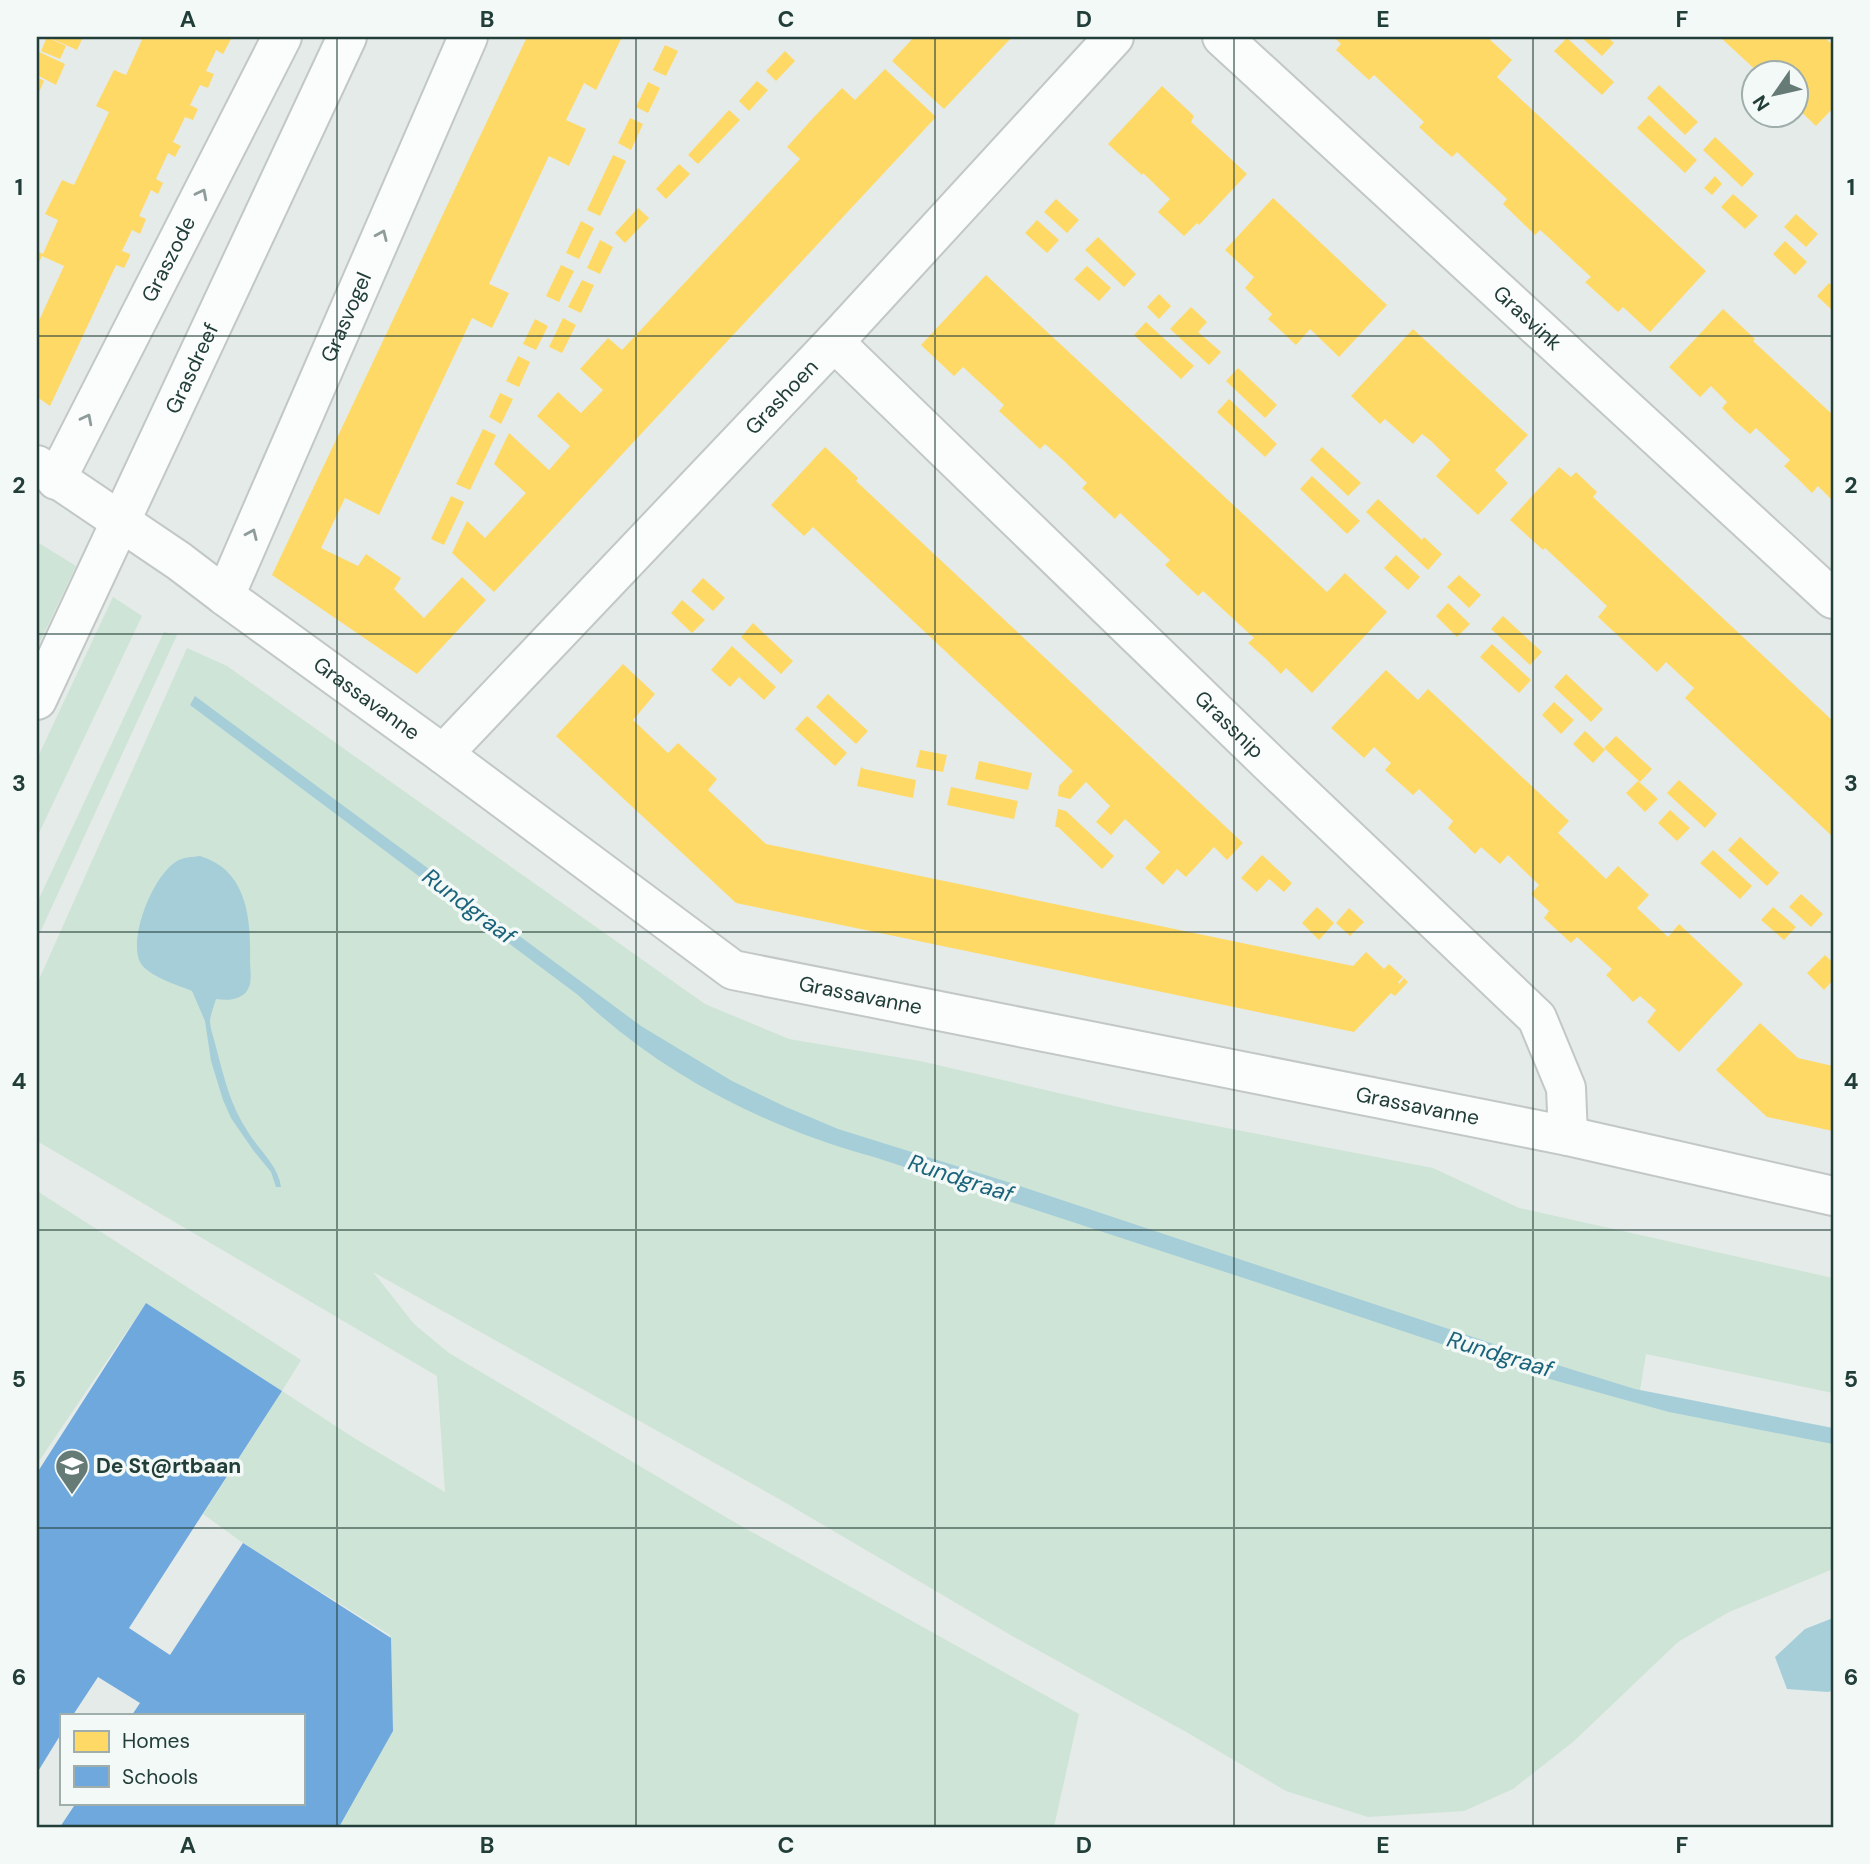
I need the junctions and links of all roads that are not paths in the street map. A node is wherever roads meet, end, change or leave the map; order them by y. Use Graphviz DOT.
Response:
graph roads {
  1 [pos="282,37"];
  2 [pos="347,37"];
  3 [pos="468,37"];
  4 [pos="1114,37"];
  5 [pos="1222,37"];
  6 [pos="834,342"];
  7 [pos="47,472"];
  8 [pos="120,521"];
  9 [pos="225,596"];
  10 [pos="1833,599"];
  11 [pos="37,701"];
  12 [pos="443,754"];
  13 [pos="1569,1136"];
  14 [pos="1833,1196"];
  7 -- 1 [label="street, Graszode, one-way"];
  2 -- 8 [label="street, Grasdreef"];
  9 -- 3 [label="street, Grasvogel, one-way"];
  4 -- 6 [label="street, Grashoen"];
  5 -- 10 [label="street, Grasvink"];
  6 -- 12 [label="street, Grashoen"];
  6 -- 13 [label="street, Grassnip"];
  7 -- 8 [label="street, Grassavanne"];
  8 -- 9 [label="street, Grassavanne"];
  8 -- 11 [label="street, Grasdreef"];
  9 -- 12 [label="street, Grassavanne"];
  12 -- 13 [label="street, Grassavanne"];
  13 -- 14 [label="street, Grassavanne"];
}
